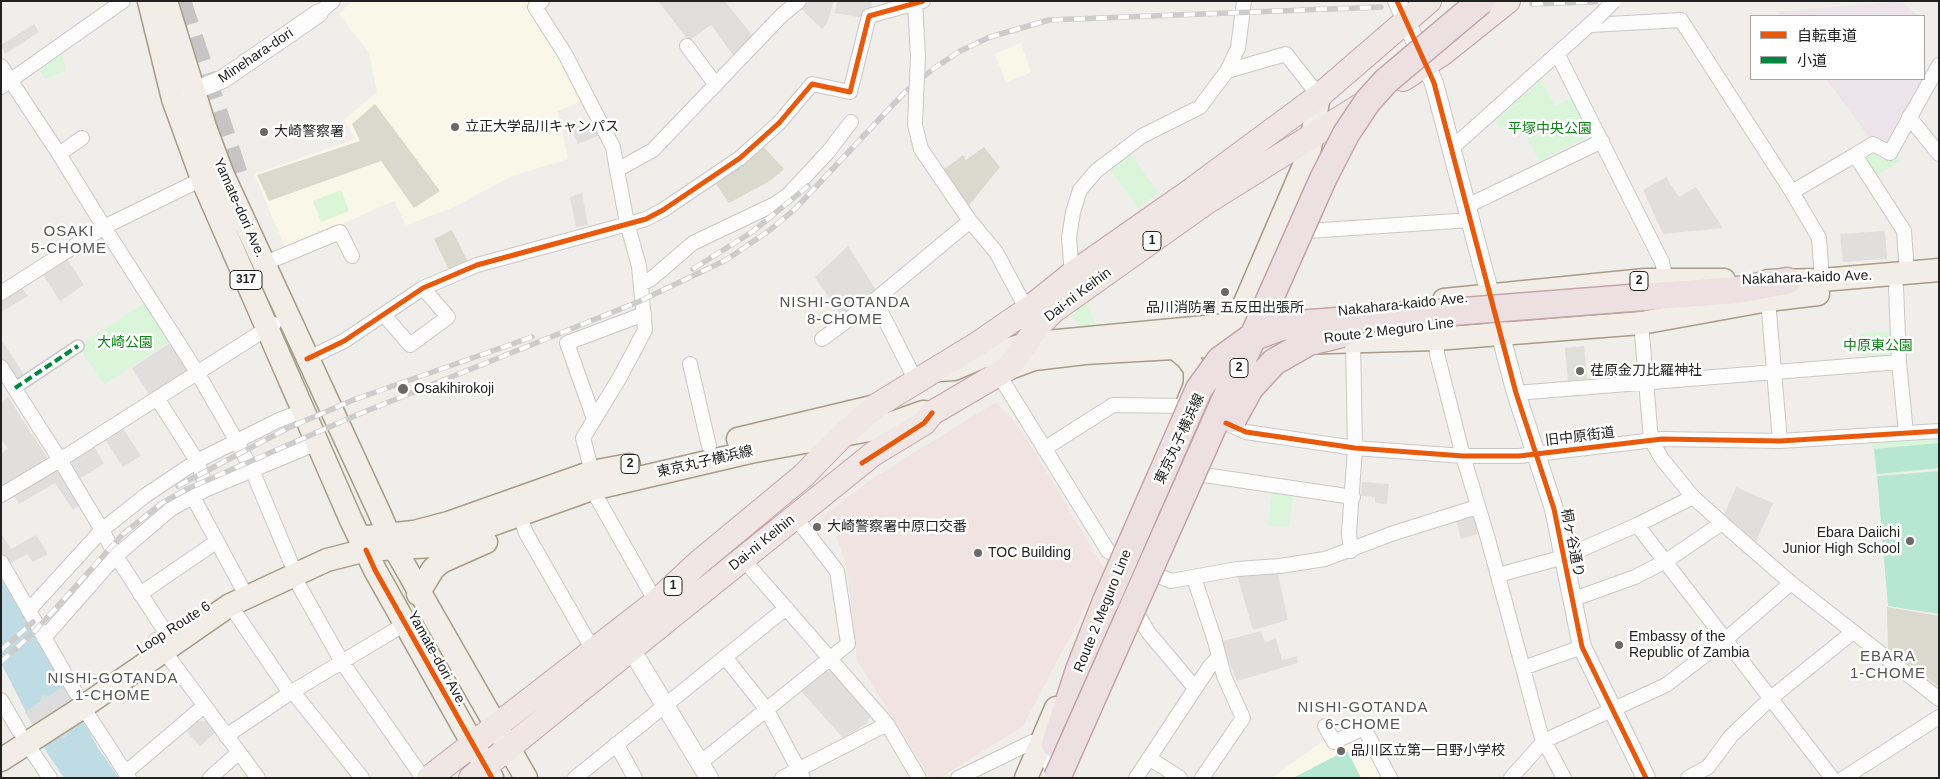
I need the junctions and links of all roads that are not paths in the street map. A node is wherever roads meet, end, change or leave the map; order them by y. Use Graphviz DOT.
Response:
graph roads {
  1 [pos="123,1"];
  2 [pos="149,1"];
  3 [pos="166,1"];
  4 [pos="333,1"];
  5 [pos="542,1"];
  6 [pos="1244,1"];
  7 [pos="1429,1"];
  8 [pos="1459,1"];
  9 [pos="1481,1"];
  10 [pos="1508,1"];
  11 [pos="1614,1"];
  12 [pos="918,2"];
  13 [pos="791,3"];
  14 [pos="1401,11"];
  15 [pos="319,13"];
  16 [pos="1594,21"];
  17 [pos="687,46"];
  18 [pos="1558,55"];
  19 [pos="1426,64"];
  20 [pos="1939,65"];
  21 [pos="1,66"];
  22 [pos="1227,71"];
  23 [pos="6,84"];
  24 [pos="716,85"];
  25 [pos="1384,92"];
  26 [pos="183,95"];
  27 [pos="1319,96"];
  28 [pos="1909,117"];
  29 [pos="851,122"];
  30 [pos="1314,134"];
  31 [pos="82,138"];
  32 [pos="1602,141"];
  33 [pos="1453,147"];
  34 [pos="59,154"];
  35 [pos="1939,154"];
  36 [pos="1855,155"];
  37 [pos="617,170"];
  38 [pos="202,179"];
  39 [pos="1792,192"];
  40 [pos="1469,213"];
  41 [pos="970,221"];
  42 [pos="626,223"];
  43 [pos="104,227"];
  44 [pos="1308,231"];
  45 [pos="352,256"];
  46 [pos="263,264"];
  47 [pos="1939,270"];
  48 [pos="1072,274"];
  49 [pos="1666,279"];
  50 [pos="1822,280"];
  51 [pos="1901,280"];
  52 [pos="1787,281"];
  53 [pos="641,284"];
  54 [pos="1939,284"];
  55 [pos="423,288"];
  56 [pos="1,293"];
  57 [pos="1491,295"];
  58 [pos="875,300"];
  59 [pos="1768,300"];
  60 [pos="1059,308"];
  61 [pos="1643,309"];
  62 [pos="1027,310"];
  63 [pos="644,314"];
  64 [pos="384,315"];
  65 [pos="288,318"];
  66 [pos="1267,319"];
  67 [pos="1236,324"];
  68 [pos="267,327"];
  69 [pos="1501,335"];
  70 [pos="1070,338"];
  71 [pos="1436,339"];
  72 [pos="822,340"];
  73 [pos="1353,341"];
  74 [pos="1026,344"];
  75 [pos="1308,344"];
  76 [pos="1226,345"];
  77 [pos="78,346"];
  78 [pos="1257,346"];
  79 [pos="1175,348"];
  80 [pos="307,360"];
  81 [pos="1899,362"];
  82 [pos="690,364"];
  83 [pos="1,366"];
  84 [pos="197,372"];
  85 [pos="1003,372"];
  86 [pos="1775,372"];
  87 [pos="924,376"];
  88 [pos="1646,382"];
  89 [pos="15,388"];
  90 [pos="1516,393"];
  91 [pos="157,398"];
  92 [pos="876,406"];
  93 [pos="1186,406"];
  94 [pos="303,411"];
  95 [pos="932,413"];
  96 [pos="594,419"];
  97 [pos="1226,423"];
  98 [pos="1939,431"];
  99 [pos="1906,433"];
  100 [pos="843,435"];
  101 [pos="1651,440"];
  102 [pos="237,442"];
  103 [pos="317,442"];
  104 [pos="1780,442"];
  105 [pos="793,444"];
  106 [pos="708,446"];
  107 [pos="1356,448"];
  108 [pos="1044,449"];
  109 [pos="1536,454"];
  110 [pos="1463,456"];
  111 [pos="60,460"];
  112 [pos="197,462"];
  113 [pos="252,470"];
  114 [pos="1204,475"];
  115 [pos="592,480"];
  116 [pos="207,489"];
  117 [pos="1,495"];
  118 [pos="780,496"];
  119 [pos="193,497"];
  120 [pos="1353,497"];
  121 [pos="1693,497"];
  122 [pos="1477,507"];
  123 [pos="520,516"];
  124 [pos="795,517"];
  125 [pos="1722,523"];
  126 [pos="1637,525"];
  127 [pos="102,530"];
  128 [pos="216,542"];
  129 [pos="391,542"];
  130 [pos="362,544"];
  131 [pos="1351,551"];
  132 [pos="116,556"];
  133 [pos="1564,557"];
  134 [pos="743,559"];
  135 [pos="1123,560"];
  136 [pos="1666,561"];
  137 [pos="1,562"];
  138 [pos="292,569"];
  139 [pos="1158,576"];
  140 [pos="1498,576"];
  141 [pos="1194,578"];
  142 [pos="1791,583"];
  143 [pos="241,586"];
  144 [pos="140,594"];
  145 [pos="418,594"];
  146 [pos="1571,600"];
  147 [pos="656,602"];
  148 [pos="230,605"];
  149 [pos="786,608"];
  150 [pos="29,610"];
  151 [pos="1136,615"];
  152 [pos="405,624"];
  153 [pos="1853,632"];
  154 [pos="44,638"];
  155 [pos="1725,640"];
  156 [pos="162,642"];
  157 [pos="1582,647"];
  158 [pos="631,649"];
  159 [pos="593,650"];
  160 [pos="725,657"];
  161 [pos="1218,658"];
  162 [pos="829,660"];
  163 [pos="342,662"];
  164 [pos="1523,668"];
  165 [pos="1195,688"];
  166 [pos="292,692"];
  167 [pos="1771,698"];
  168 [pos="1939,699"];
  169 [pos="1,700"];
  170 [pos="78,701"];
  171 [pos="665,705"];
  172 [pos="204,706"];
  173 [pos="1612,708"];
  174 [pos="767,710"];
  175 [pos="1939,717"];
  176 [pos="887,724"];
  177 [pos="1325,726"];
  178 [pos="496,728"];
  179 [pos="226,736"];
  180 [pos="21,737"];
  181 [pos="1544,741"];
  182 [pos="616,744"];
  183 [pos="472,745"];
  184 [pos="1047,745"];
  185 [pos="508,749"];
  186 [pos="238,753"];
  187 [pos="1149,758"];
  188 [pos="1,760"];
  189 [pos="705,771"];
  190 [pos="801,773"];
  191 [pos="483,774"];
  192 [pos="127,776"];
  193 [pos="50,778"];
  194 [pos="210,778"];
  195 [pos="258,778"];
  196 [pos="362,778"];
  197 [pos="423,778"];
  198 [pos="429,778"];
  199 [pos="526,778"];
  200 [pos="575,778"];
  201 [pos="635,778"];
  202 [pos="782,778"];
  203 [pos="918,778"];
  204 [pos="958,778"];
  205 [pos="1026,778"];
  206 [pos="1040,778"];
  207 [pos="1057,778"];
  208 [pos="1071,778"];
  209 [pos="1136,778"];
  210 [pos="1180,778"];
  211 [pos="1202,778"];
  212 [pos="1390,778"];
  213 [pos="1511,778"];
  214 [pos="1564,778"];
  215 [pos="1646,778"];
  216 [pos="1688,778"];
  217 [pos="1832,778"];
  218 [pos="1844,778"];
  1 -- 23 [label="street"];
  2 -- 26 [label="main road, Yamate-dori Ave. / 317"];
  3 -- 26 [label="main road, Yamate-dori Ave. / 317"];
  4 -- 15 [label="street, Minehara-dori"];
  5 -- 37 [label="street"];
  6 -- 22 [label="street"];
  7 -- 14 [label="highway, Dai-ni Keihin / 1"];
  8 -- 184 [label="highway, Route 2 Meguro Line / 2, bridge"];
  9 -- 151 [label="highway, Route 2 Meguro Line / 2, bridge"];
  10 -- 19 [label="highway, Dai-ni Keihin / 1"];
  11 -- 16 [label="street, bridge"];
  12 -- 41 [label="street, bridge"];
  12 -- 42 [label="street"];
  13 -- 24 [label="street"];
  14 -- 19 [label="street, 桐ヶ谷通り"];
  14 -- 27 [label="highway, Dai-ni Keihin / 1"];
  15 -- 26 [label="street, Minehara-dori"];
  16 -- 18 [label="street"];
  16 -- 39 [label="street"];
  17 -- 24 [label="street"];
  18 -- 32 [label="street"];
  18 -- 33 [label="street"];
  19 -- 25 [label="highway, Dai-ni Keihin / 1"];
  19 -- 33 [label="street, 桐ヶ谷通り"];
  20 -- 28 [label="street"];
  21 -- 23 [label="street"];
  22 -- 27 [label="street"];
  22 -- 48 [label="street"];
  23 -- 34 [label="street"];
  24 -- 37 [label="street"];
  25 -- 30 [label="highway, Dai-ni Keihin / 1"];
  25 -- 44 [label="main road, 2"];
  26 -- 38 [label="main road, Yamate-dori Ave. / 317"];
  26 -- 46 [label="main road, Yamate-dori Ave. / 317"];
  27 -- 30 [label="main road, 東京丸子横浜線 / 2"];
  27 -- 48 [label="highway, Dai-ni Keihin / 1"];
  28 -- 35 [label="street"];
  28 -- 36 [label="street"];
  29 -- 53 [label="street"];
  30 -- 60 [label="highway, Dai-ni Keihin / 1"];
  30 -- 67 [label="main road, 東京丸子横浜線 / 2"];
  31 -- 34 [label="street"];
  32 -- 40 [label="street"];
  32 -- 49 [label="street"];
  33 -- 40 [label="street, 桐ヶ谷通り"];
  34 -- 43 [label="street"];
  36 -- 39 [label="street"];
  36 -- 51 [label="street"];
  37 -- 42 [label="street"];
  38 -- 43 [label="street"];
  38 -- 68 [label="main road, Yamate-dori Ave. / 317"];
  39 -- 50 [label="street"];
  40 -- 44 [label="street"];
  40 -- 57 [label="street, 桐ヶ谷通り"];
  41 -- 58 [label="street"];
  41 -- 62 [label="street"];
  42 -- 53 [label="street"];
  42 -- 55 [label="street"];
  43 -- 56 [label="street"];
  43 -- 84 [label="street"];
  44 -- 66 [label="main road, 2"];
  45 -- 46 [label="street"];
  46 -- 65 [label="main road, Yamate-dori Ave. / 317"];
  47 -- 51 [label="main road, Nakahara-kaido Ave. / 2"];
  48 -- 62 [label="highway, Dai-ni Keihin / 1"];
  49 -- 52 [label="main road, Nakahara-kaido Ave. / 2"];
  49 -- 57 [label="main road, Nakahara-kaido Ave. / 2"];
  50 -- 51 [label="main road, Nakahara-kaido Ave. / 2"];
  50 -- 52 [label="main road, Nakahara-kaido Ave. / 2"];
  51 -- 54 [label="main road, Nakahara-kaido Ave. / 2"];
  51 -- 59 [label="main road, Nakahara-kaido Ave. / 2"];
  51 -- 81 [label="street"];
  52 -- 61 [label="highway, Route 2 Meguro Line / 2"];
  53 -- 63 [label="street"];
  55 -- 64 [label="street"];
  55 -- 64 [label="street"];
  57 -- 66 [label="main road, Nakahara-kaido Ave. / 2"];
  57 -- 69 [label="street, 桐ヶ谷通り"];
  58 -- 72 [label="street"];
  58 -- 87 [label="street"];
  59 -- 61 [label="highway, Route 2 Meguro Line / 2"];
  59 -- 86 [label="street"];
  60 -- 70 [label="main road"];
  60 -- 74 [label="highway, Dai-ni Keihin / 1"];
  61 -- 69 [label="main road, 2"];
  61 -- 88 [label="street"];
  61 -- 151 [label="highway, Route 2 Meguro Line / 2, bridge"];
  61 -- 184 [label="highway, Route 2 Meguro Line / 2, bridge"];
  62 -- 87 [label="highway, Dai-ni Keihin / 1"];
  63 -- 96 [label="street"];
  63 -- 96 [label="street"];
  64 -- 80 [label="street"];
  65 -- 68 [label="street"];
  65 -- 80 [label="main road, Yamate-dori Ave. / 317"];
  66 -- 67 [label="main road, Nakahara-kaido Ave. / 2"];
  66 -- 78 [label="main road, 2"];
  67 -- 70 [label="main road, Nakahara-kaido Ave. / 2"];
  67 -- 76 [label="main road, 東京丸子横浜線 / 2"];
  68 -- 84 [label="street"];
  68 -- 94 [label="main road, Yamate-dori Ave. / 317"];
  69 -- 71 [label="main road, 2"];
  69 -- 90 [label="street, 桐ヶ谷通り"];
  70 -- 74 [label="main road, Nakahara-kaido Ave. / 2"];
  71 -- 73 [label="main road, 2"];
  71 -- 110 [label="street"];
  73 -- 75 [label="main road, 2"];
  73 -- 107 [label="street"];
  74 -- 85 [label="highway, Dai-ni Keihin / 1"];
  74 -- 87 [label="main road, Nakahara-kaido Ave. / 2"];
  75 -- 78 [label="main road, 2"];
  75 -- 97 [label="main road, 2"];
  76 -- 78 [label="main road, 2"];
  76 -- 79 [label="main road, 2"];
  76 -- 135 [label="main road, 東京丸子横浜線 / 2"];
  77 -- 89 [label="street"];
  78 -- 97 [label="main road, 2"];
  79 -- 85 [label="main road, 2"];
  79 -- 93 [label="main road"];
  80 -- 129 [label="main road, Yamate-dori Ave. / 317"];
  81 -- 86 [label="street"];
  81 -- 99 [label="street"];
  82 -- 106 [label="street"];
  83 -- 89 [label="street"];
  84 -- 91 [label="street"];
  84 -- 102 [label="street"];
  85 -- 95 [label="highway, Dai-ni Keihin / 1"];
  85 -- 108 [label="street"];
  86 -- 88 [label="street"];
  86 -- 104 [label="street"];
  87 -- 92 [label="highway, Dai-ni Keihin / 1"];
  88 -- 90 [label="street"];
  88 -- 101 [label="street"];
  89 -- 111 [label="street"];
  90 -- 109 [label="street, 桐ヶ谷通り"];
  91 -- 111 [label="street"];
  91 -- 112 [label="street"];
  92 -- 100 [label="highway, Dai-ni Keihin / 1"];
  92 -- 106 [label="main road, 東京丸子横浜線 / 2"];
  93 -- 108 [label="street"];
  93 -- 135 [label="main road"];
  94 -- 102 [label="street"];
  94 -- 103 [label="main road, Yamate-dori Ave. / 317"];
  95 -- 100 [label="main road, 東京丸子横浜線 / 2"];
  95 -- 124 [label="highway, Dai-ni Keihin / 1"];
  96 -- 115 [label="street"];
  97 -- 107 [label="street, 旧中原街道"];
  97 -- 114 [label="main road, 2"];
  98 -- 99 [label="street, 旧中原街道"];
  99 -- 104 [label="street, 旧中原街道"];
  100 -- 105 [label="main road, 東京丸子横浜線 / 2"];
  100 -- 118 [label="highway, Dai-ni Keihin / 1"];
  101 -- 104 [label="street, 旧中原街道"];
  101 -- 109 [label="street, 旧中原街道"];
  101 -- 121 [label="street"];
  102 -- 112 [label="street"];
  102 -- 113 [label="street"];
  103 -- 113 [label="street"];
  103 -- 130 [label="main road, Yamate-dori Ave. / 317"];
  105 -- 115 [label="main road, 東京丸子横浜線 / 2"];
  105 -- 118 [label="main road"];
  106 -- 115 [label="main road, 東京丸子横浜線 / 2"];
  107 -- 110 [label="street, 旧中原街道"];
  107 -- 120 [label="street"];
  108 -- 135 [label="street"];
  109 -- 110 [label="street, 旧中原街道"];
  109 -- 133 [label="street, 桐ヶ谷通り"];
  110 -- 122 [label="street"];
  111 -- 117 [label="street"];
  111 -- 127 [label="street"];
  112 -- 116 [label="street"];
  112 -- 127 [label="street"];
  113 -- 116 [label="street"];
  113 -- 138 [label="street"];
  114 -- 120 [label="street"];
  114 -- 139 [label="main road, 2"];
  115 -- 123 [label="main road, 東京丸子横浜線 / 2"];
  115 -- 129 [label="main road, 東京丸子横浜線 / 2"];
  115 -- 147 [label="street"];
  116 -- 119 [label="street"];
  118 -- 147 [label="highway, Dai-ni Keihin / 1"];
  119 -- 128 [label="street"];
  119 -- 132 [label="street"];
  120 -- 131 [label="street"];
  121 -- 125 [label="street"];
  121 -- 126 [label="street"];
  122 -- 131 [label="street"];
  122 -- 140 [label="street"];
  123 -- 129 [label="main road, 東京丸子横浜線 / 2"];
  123 -- 145 [label="main road"];
  123 -- 159 [label="street"];
  124 -- 134 [label="highway, Dai-ni Keihin / 1"];
  124 -- 162 [label="street"];
  125 -- 136 [label="street"];
  125 -- 142 [label="street"];
  126 -- 133 [label="street"];
  126 -- 136 [label="street"];
  127 -- 132 [label="street"];
  127 -- 150 [label="street"];
  128 -- 143 [label="street"];
  128 -- 144 [label="street"];
  129 -- 130 [label="main road, 東京丸子横浜線 / 2"];
  129 -- 145 [label="main road, Yamate-dori Ave. / 317"];
  130 -- 138 [label="main road, Loop Route 6"];
  130 -- 152 [label="main road, Yamate-dori Ave. / 317"];
  131 -- 141 [label="street"];
  132 -- 144 [label="street"];
  132 -- 154 [label="street"];
  133 -- 140 [label="street"];
  133 -- 146 [label="street, 桐ヶ谷通り"];
  134 -- 149 [label="street"];
  134 -- 158 [label="highway, Dai-ni Keihin / 1"];
  135 -- 184 [label="main road, 東京丸子横浜線 / 2"];
  136 -- 146 [label="street"];
  136 -- 155 [label="street"];
  137 -- 150 [label="street"];
  138 -- 143 [label="main road, Loop Route 6"];
  138 -- 148 [label="main road, Loop Route 6"];
  138 -- 163 [label="street"];
  139 -- 141 [label="street"];
  139 -- 151 [label="main road, 2"];
  140 -- 164 [label="street"];
  141 -- 161 [label="street"];
  142 -- 153 [label="street"];
  142 -- 155 [label="street"];
  143 -- 156 [label="main road, Loop Route 6"];
  144 -- 156 [label="street"];
  145 -- 178 [label="main road, Yamate-dori Ave. / 317"];
  146 -- 157 [label="street, 桐ヶ谷通り"];
  147 -- 159 [label="highway, Dai-ni Keihin / 1"];
  148 -- 156 [label="main road, Loop Route 6"];
  148 -- 166 [label="street"];
  149 -- 160 [label="street"];
  149 -- 162 [label="street"];
  150 -- 154 [label="street"];
  151 -- 165 [label="street"];
  151 -- 207 [label="highway, Route 2 Meguro Line / 2, bridge"];
  151 -- 208 [label="main road, 2"];
  152 -- 163 [label="street"];
  152 -- 183 [label="main road, Yamate-dori Ave. / 317"];
  153 -- 167 [label="street"];
  153 -- 168 [label="street"];
  154 -- 170 [label="street"];
  155 -- 167 [label="street"];
  155 -- 173 [label="street"];
  156 -- 170 [label="main road, Loop Route 6"];
  156 -- 172 [label="street"];
  157 -- 164 [label="street"];
  157 -- 173 [label="street, 桐ヶ谷通り"];
  158 -- 171 [label="street"];
  158 -- 185 [label="highway, Dai-ni Keihin / 1"];
  159 -- 178 [label="highway, Dai-ni Keihin / 1"];
  160 -- 171 [label="street"];
  160 -- 174 [label="street"];
  161 -- 165 [label="street"];
  161 -- 211 [label="street"];
  162 -- 174 [label="street"];
  162 -- 176 [label="street"];
  163 -- 166 [label="street"];
  163 -- 197 [label="street"];
  164 -- 181 [label="street"];
  165 -- 187 [label="street"];
  166 -- 179 [label="street"];
  166 -- 196 [label="street"];
  167 -- 216 [label="street"];
  167 -- 217 [label="street"];
  169 -- 180 [label="street"];
  170 -- 180 [label="main road, Loop Route 6"];
  170 -- 192 [label="street"];
  171 -- 182 [label="street"];
  171 -- 189 [label="street"];
  172 -- 179 [label="street"];
  172 -- 192 [label="street"];
  173 -- 181 [label="street"];
  173 -- 215 [label="street, 桐ヶ谷通り"];
  174 -- 189 [label="street"];
  174 -- 190 [label="street"];
  175 -- 218 [label="street"];
  176 -- 190 [label="street"];
  176 -- 203 [label="street"];
  177 -- 212 [label="street"];
  178 -- 183 [label="highway, Dai-ni Keihin / 1"];
  178 -- 185 [label="main road, Yamate-dori Ave. / 317"];
  179 -- 186 [label="street"];
  180 -- 188 [label="main road, Loop Route 6"];
  180 -- 193 [label="street"];
  181 -- 213 [label="street"];
  181 -- 214 [label="street"];
  182 -- 200 [label="street"];
  182 -- 201 [label="street"];
  183 -- 191 [label="main road, Yamate-dori Ave. / 317"];
  183 -- 198 [label="highway, 1"];
  184 -- 204 [label="street"];
  184 -- 205 [label="main road, 東京丸子横浜線 / 2"];
  184 -- 206 [label="highway, Route 2 Meguro Line / 2"];
  184 -- 207 [label="street"];
  185 -- 191 [label="highway, 1"];
  185 -- 199 [label="main road, Yamate-dori Ave. / 317"];
  186 -- 194 [label="street"];
  186 -- 195 [label="street"];
  187 -- 209 [label="street"];
  187 -- 210 [label="street"];
  190 -- 202 [label="street"];
}
